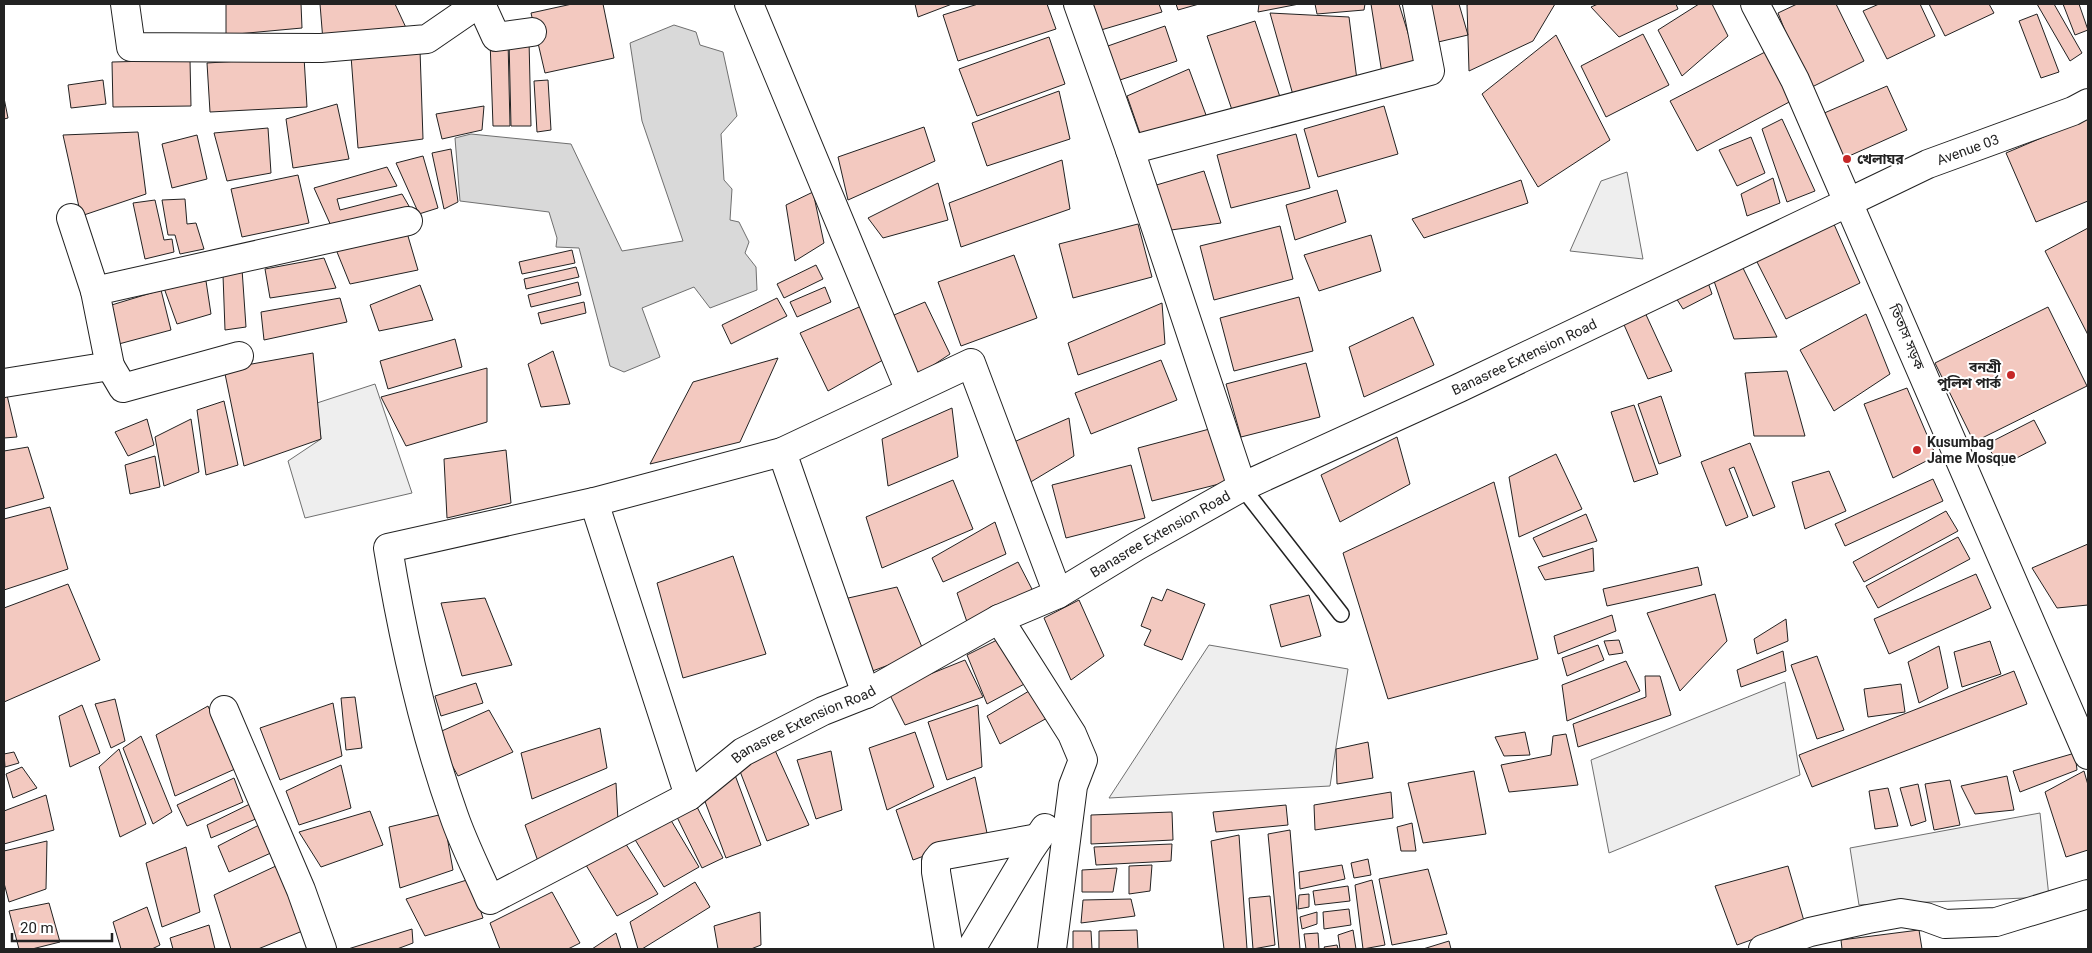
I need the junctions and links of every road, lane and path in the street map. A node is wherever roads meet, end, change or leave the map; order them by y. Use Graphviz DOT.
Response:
graph roads {
  1 [pos="124,4"];
  2 [pos="478,4"];
  3 [pos="482,4"];
  4 [pos="749,4"];
  5 [pos="1078,4"];
  6 [pos="1417,4"];
  7 [pos="1755,4"];
  8 [pos="532,32"];
  9 [pos="2088,103"];
  10 [pos="1130,150"];
  11 [pos="1849,202"];
  12 [pos="71,218"];
  13 [pos="408,221"];
  14 [pos="95,291"];
  15 [pos="239,356"];
  16 [pos="110,366"];
  17 [pos="4,384"];
  18 [pos="910,392"];
  19 [pos="782,452"];
  20 [pos="1242,487"];
  21 [pos="594,502"];
  22 [pos="1058,594"];
  23 [pos="1342,614"];
  24 [pos="999,619"];
  25 [pos="866,694"];
  26 [pos="224,710"];
  27 [pos="2088,755"];
  28 [pos="1073,786"];
  29 [pos="689,796"];
  30 [pos="1038,838"];
  31 [pos="2088,894"];
  32 [pos="322,949"];
  33 [pos="949,949"];
  34 [pos="971,949"];
  35 [pos="1052,949"];
  36 [pos="1763,949"];
  1 -- 2 [label="street"];
  3 -- 8 [label="street"];
  4 -- 18 [label="street"];
  5 -- 10 [label="street"];
  6 -- 10 [label="street"];
  7 -- 11 [label="street, তিতাস সড়ক"];
  9 -- 11 [label="street, Avenue 03"];
  10 -- 20 [label="street"];
  11 -- 20 [label="street, Banasree Extension Road"];
  11 -- 27 [label="street, তিতাস সড়ক"];
  12 -- 14 [label="street"];
  13 -- 14 [label="street"];
  14 -- 16 [label="street"];
  15 -- 16 [label="street"];
  16 -- 17 [label="street"];
  18 -- 19 [label="street"];
  18 -- 22 [label="street"];
  19 -- 21 [label="street"];
  19 -- 25 [label="street"];
  20 -- 22 [label="street, Banasree Extension Road"];
  20 -- 23 [label="lane"];
  21 -- 29 [label="street"];
  21 -- 29 [label="street, Banasree Extension Road"];
  22 -- 24 [label="street, Banasree Extension Road"];
  24 -- 25 [label="street, Banasree Extension Road"];
  24 -- 28 [label="street"];
  25 -- 29 [label="street, Banasree Extension Road"];
  26 -- 32 [label="street"];
  28 -- 30 [label="street"];
  28 -- 35 [label="street"];
  30 -- 33 [label="street"];
  30 -- 34 [label="street"];
  31 -- 36 [label="street"];
}
